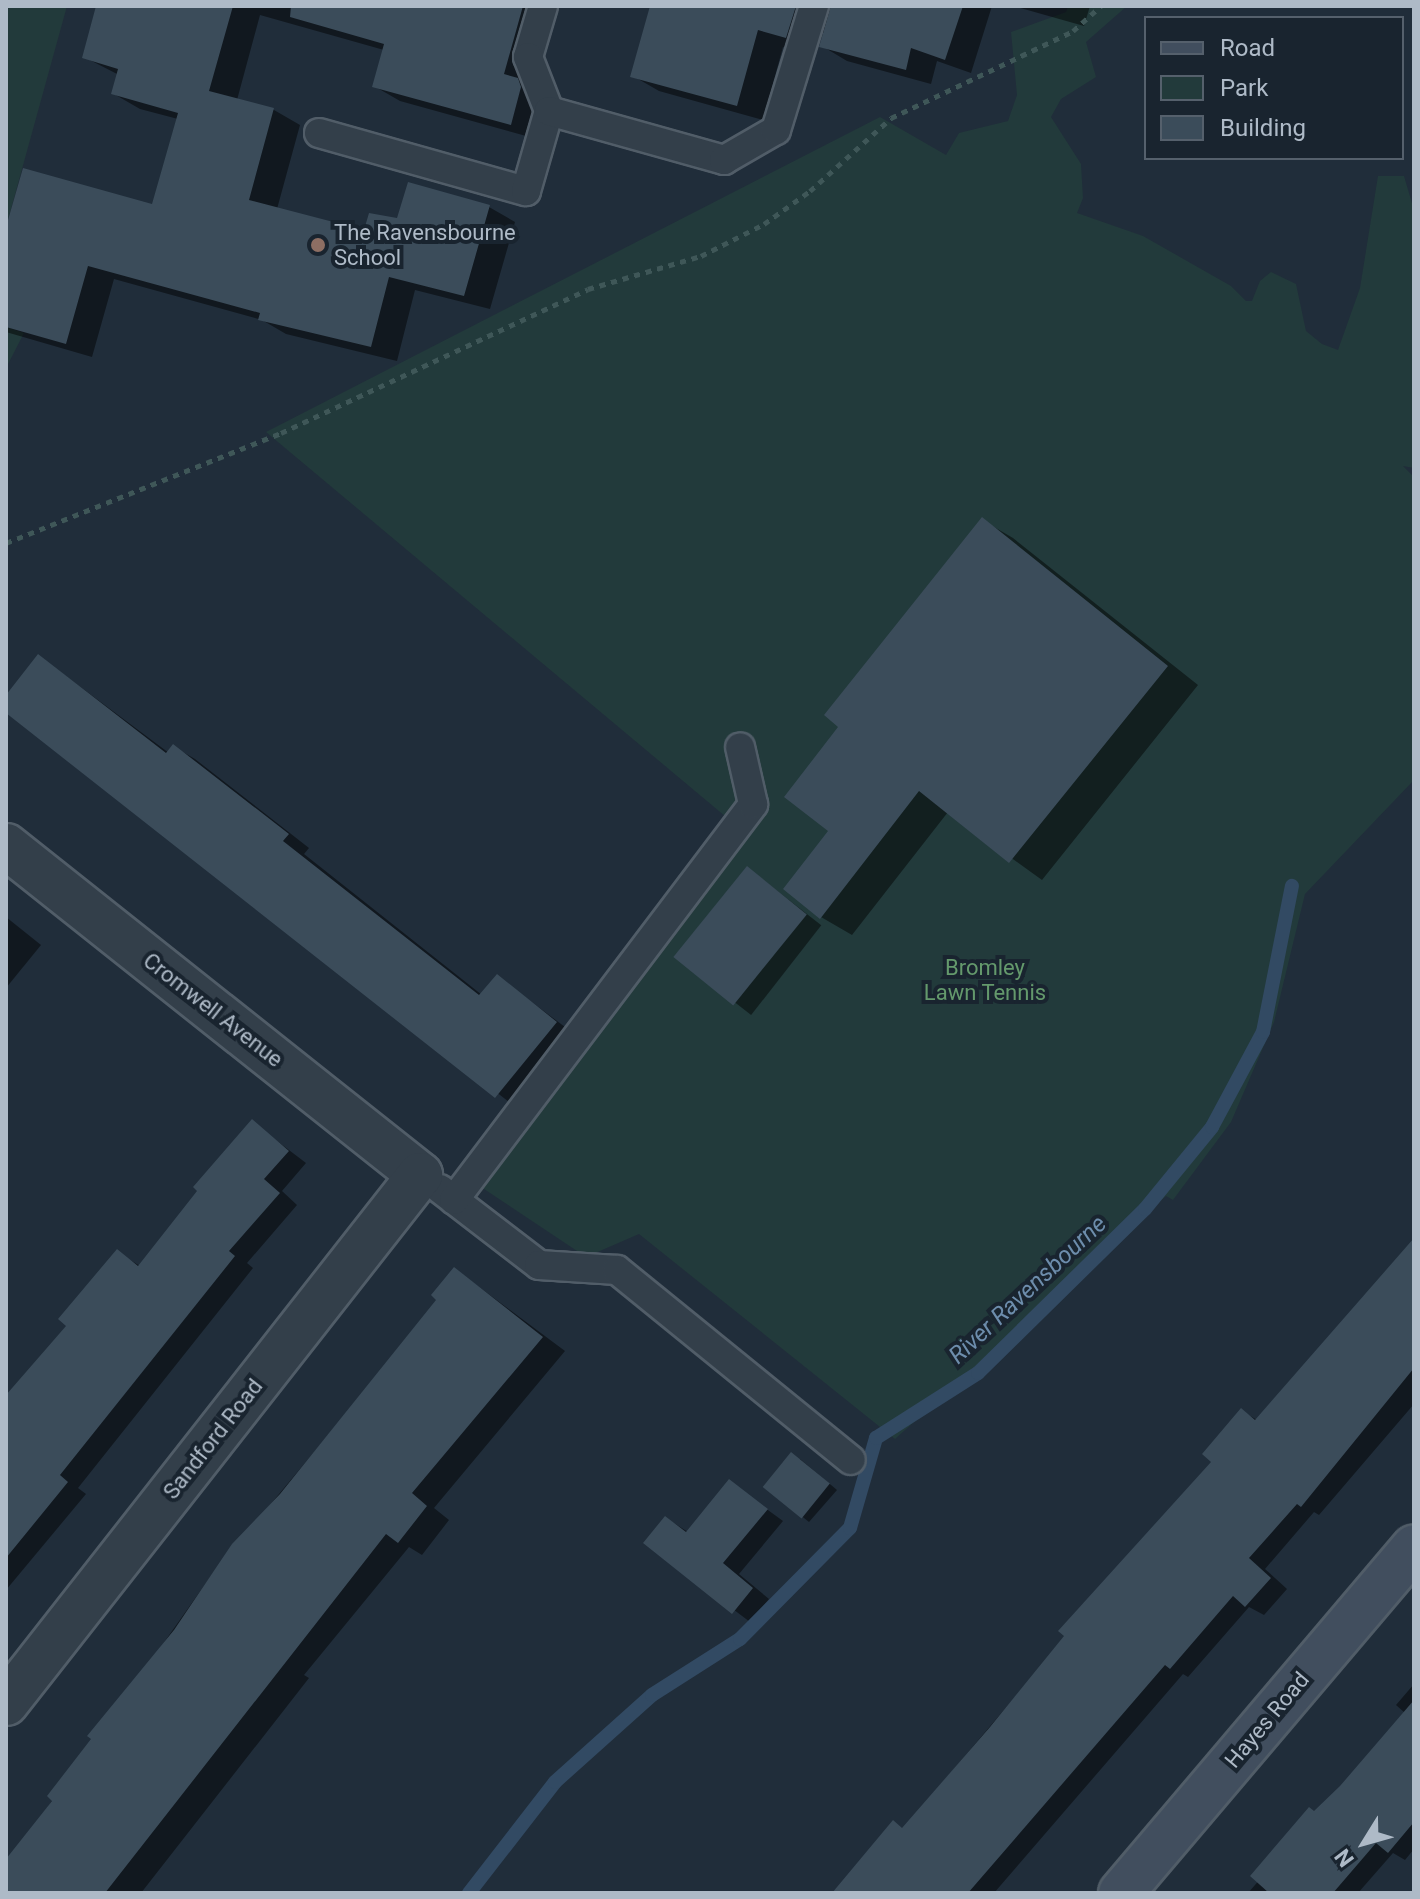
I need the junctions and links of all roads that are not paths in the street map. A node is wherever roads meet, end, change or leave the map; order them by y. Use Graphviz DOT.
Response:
graph roads {
  1 [pos="543,6"];
  2 [pos="814,6"];
  3 [pos="549,111"];
  4 [pos="319,133"];
  5 [pos="740,747"];
  6 [pos="6,846"];
  7 [pos="437,1187"];
  8 [pos="851,1460"];
  9 [pos="1414,1548"];
  10 [pos="6,1703"];
  11 [pos="1121,1893"];
  1 -- 3 [label="lane"];
  2 -- 3 [label="lane"];
  3 -- 4 [label="lane"];
  5 -- 7 [label="lane"];
  6 -- 7 [label="street, Cromwell Avenue"];
  7 -- 8 [label="lane"];
  7 -- 10 [label="street, Sandford Road"];
  9 -- 11 [label="main road, Hayes Road"];
}
